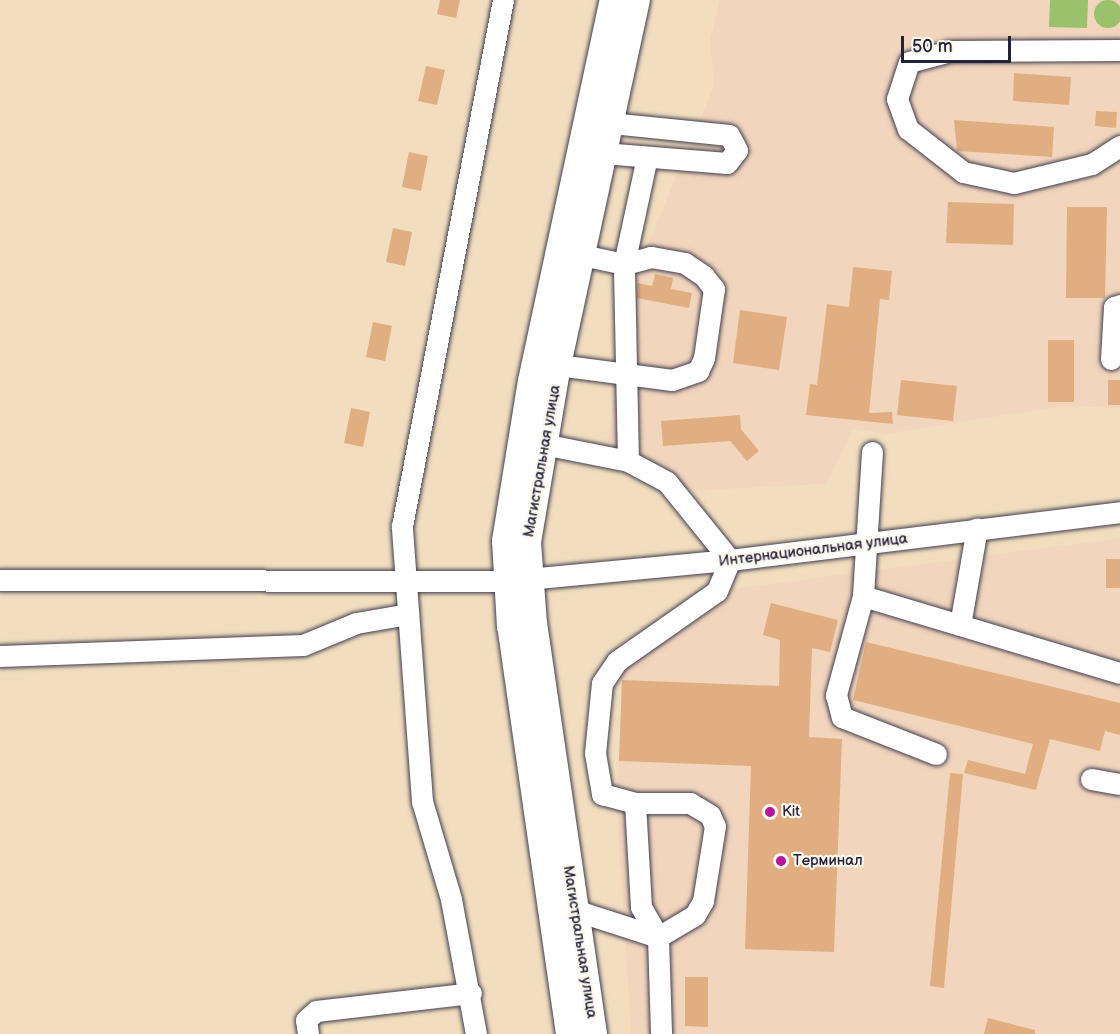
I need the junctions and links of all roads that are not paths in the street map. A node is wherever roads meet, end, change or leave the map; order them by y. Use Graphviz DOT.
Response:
graph roads {
  1 [pos="503,0"];
  2 [pos="613,0"];
  3 [pos="637,0"];
  4 [pos="1120,50"];
  5 [pos="610,123"];
  6 [pos="1120,146"];
  7 [pos="603,153"];
  8 [pos="647,157"];
  9 [pos="582,255"];
  10 [pos="624,264"];
  11 [pos="1120,305"];
  12 [pos="1112,359"];
  13 [pos="558,365"];
  14 [pos="627,374"];
  15 [pos="543,444"];
  16 [pos="872,452"];
  17 [pos="628,461"];
  18 [pos="1120,512"];
  19 [pos="977,528"];
  20 [pos="865,544"];
  21 [pos="730,560"];
  22 [pos="0,580"];
  23 [pos="517,580"];
  24 [pos="406,581"];
  25 [pos="863,596"];
  26 [pos="408,614"];
  27 [pos="960,625"];
  28 [pos="0,656"];
  29 [pos="1120,674"];
  30 [pos="936,754"];
  31 [pos="1091,779"];
  32 [pos="1120,784"];
  33 [pos="635,802"];
  34 [pos="564,914"];
  35 [pos="658,937"];
  36 [pos="471,993"];
  37 [pos="308,1034"];
  38 [pos="476,1034"];
  39 [pos="569,1034"];
  40 [pos="594,1034"];
  41 [pos="661,1034"];
  1 -- 24 [label="street"];
  2 -- 23 [label="main road, Магистральная улица"];
  3 -- 5 [label="main road, Магистральная улица"];
  4 -- 6 [label="street"];
  5 -- 7 [label="main road, Магистральная улица"];
  5 -- 8 [label="street"];
  7 -- 8 [label="street"];
  7 -- 9 [label="main road, Магистральная улица"];
  8 -- 10 [label="street"];
  9 -- 10 [label="street"];
  9 -- 13 [label="main road, Магистральная улица"];
  10 -- 14 [label="street"];
  10 -- 14 [label="street"];
  11 -- 12 [label="street"];
  13 -- 14 [label="street"];
  13 -- 15 [label="main road, Магистральная улица"];
  14 -- 17 [label="street"];
  15 -- 17 [label="street"];
  15 -- 23 [label="main road, Магистральная улица"];
  16 -- 20 [label="street"];
  17 -- 21 [label="street"];
  18 -- 19 [label="street, Интернациональная улица"];
  19 -- 20 [label="street, Интернациональная улица"];
  19 -- 27 [label="street"];
  20 -- 21 [label="street, Интернациональная улица"];
  20 -- 25 [label="street"];
  21 -- 23 [label="street, Интернациональная улица"];
  21 -- 33 [label="street"];
  22 -- 24 [label="street, Интернациональная улица"];
  23 -- 24 [label="street, Интернациональная улица"];
  23 -- 34 [label="main road, Магистральная улица"];
  24 -- 26 [label="street"];
  25 -- 27 [label="street"];
  25 -- 30 [label="street"];
  26 -- 28 [label="street"];
  26 -- 36 [label="street"];
  27 -- 29 [label="street"];
  31 -- 32 [label="street"];
  33 -- 35 [label="street"];
  33 -- 35 [label="street"];
  34 -- 35 [label="street"];
  34 -- 39 [label="main road, Магистральная улица"];
  34 -- 40 [label="main road, Магистральная улица"];
  35 -- 41 [label="street"];
  36 -- 37 [label="street"];
  36 -- 38 [label="street"];
}
